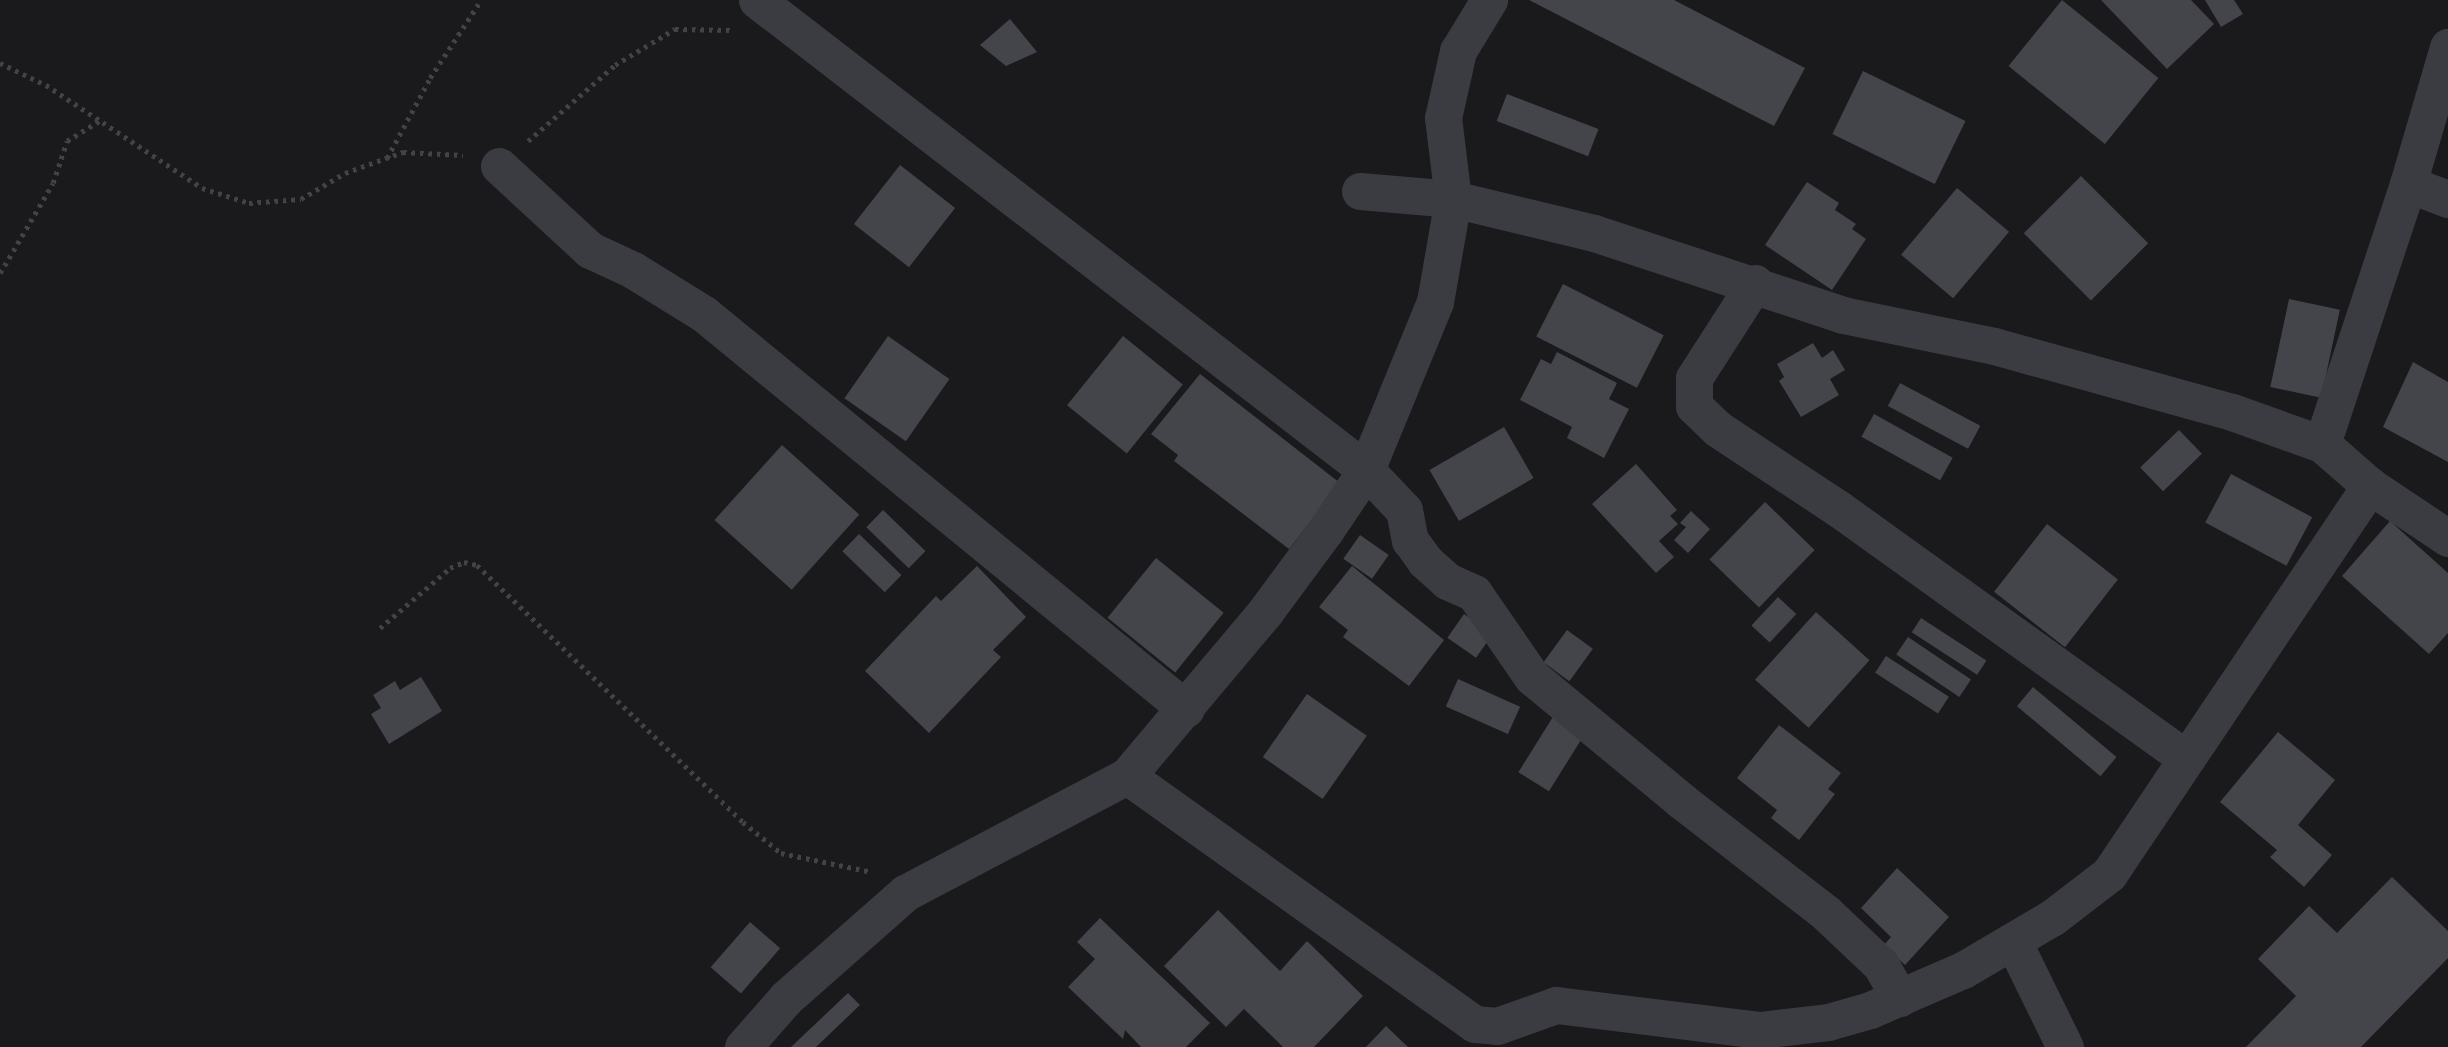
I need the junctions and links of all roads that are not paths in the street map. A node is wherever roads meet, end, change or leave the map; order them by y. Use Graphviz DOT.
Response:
graph roads {
  1 [pos="757,0"];
  2 [pos="1489,0"];
  3 [pos="2448,47"];
  4 [pos="499,166"];
  5 [pos="2408,184"];
  6 [pos="1360,191"];
  7 [pos="1453,199"];
  8 [pos="2448,199"];
  9 [pos="1755,283"];
  10 [pos="2322,444"];
  11 [pos="1366,470"];
  12 [pos="2370,486"];
  13 [pos="2448,538"];
  14 [pos="1186,709"];
  15 [pos="2184,757"];
  16 [pos="1127,776"];
  17 [pos="2014,943"];
  18 [pos="1899,998"];
  19 [pos="743,1047"];
  20 [pos="2065,1047"];
  1 -- 11 [label="street"];
  2 -- 7 [label="street"];
  3 -- 5 [label="street"];
  4 -- 14 [label="street"];
  5 -- 8 [label="street"];
  5 -- 10 [label="street"];
  6 -- 7 [label="street"];
  7 -- 9 [label="street"];
  7 -- 11 [label="street"];
  9 -- 10 [label="street"];
  9 -- 15 [label="street"];
  10 -- 12 [label="street"];
  11 -- 14 [label="street"];
  11 -- 18 [label="street"];
  12 -- 13 [label="street"];
  12 -- 15 [label="street"];
  14 -- 16 [label="street"];
  15 -- 17 [label="street"];
  16 -- 18 [label="street"];
  16 -- 19 [label="street"];
  17 -- 18 [label="street"];
  17 -- 20 [label="street"];
}
